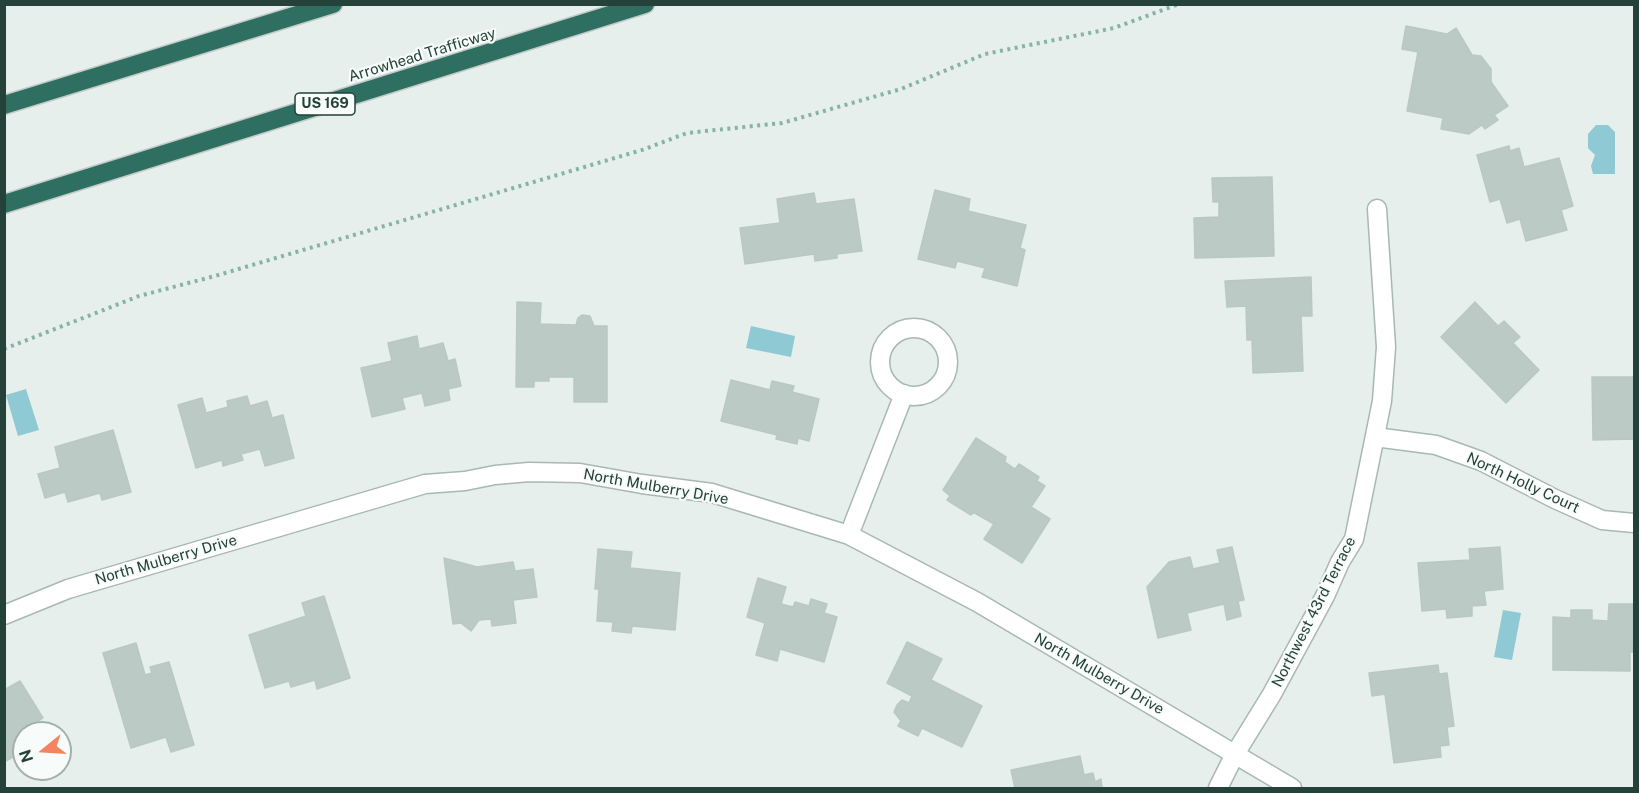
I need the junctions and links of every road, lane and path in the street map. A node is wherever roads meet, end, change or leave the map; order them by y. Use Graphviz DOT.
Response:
graph roads {
  1 [pos="333,4"];
  2 [pos="645,4"];
  3 [pos="1179,4"];
  4 [pos="4,105"];
  5 [pos="4,204"];
  6 [pos="1377,208"];
  7 [pos="4,349"];
  8 [pos="904,394"];
  9 [pos="1375,437"];
  10 [pos="1635,522"];
  11 [pos="849,535"];
  12 [pos="4,615"];
  13 [pos="1235,754"];
  14 [pos="1218,789"];
  15 [pos="1292,789"];
  1 -- 4 [label="highway"];
  2 -- 5 [label="highway, Arrowhead Trafficway / US 169"];
  3 -- 7 [label="path"];
  6 -- 9 [label="street, Northwest 43rd Terrace"];
  8 -- 11 [label="street"];
  9 -- 10 [label="street, North Holly Court"];
  9 -- 13 [label="street, Northwest 43rd Terrace"];
  11 -- 12 [label="street, North Mulberry Drive"];
  11 -- 13 [label="street, North Mulberry Drive"];
  13 -- 14 [label="street, Northwest 43rd Terrace"];
  13 -- 15 [label="street, North Mulberry Drive"];
}
